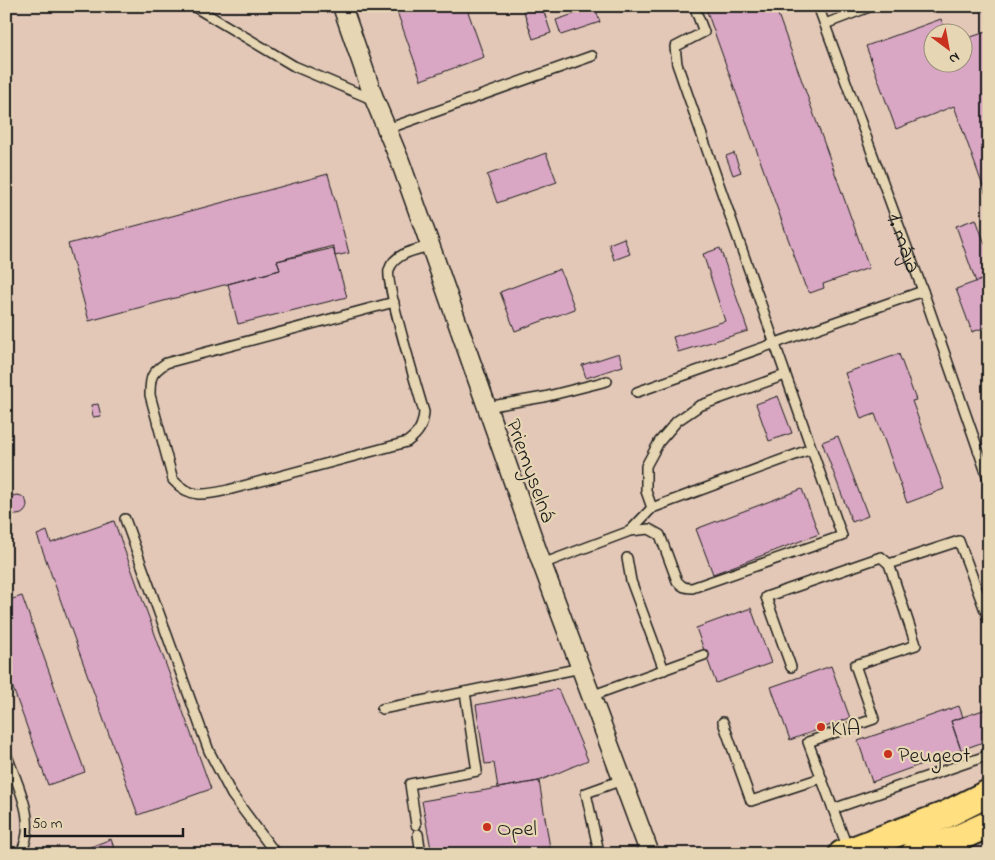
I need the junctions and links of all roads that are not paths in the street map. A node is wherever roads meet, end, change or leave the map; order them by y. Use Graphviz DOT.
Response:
graph roads {
  1 [pos="193,6"];
  2 [pos="342,6"];
  3 [pos="694,6"];
  4 [pos="818,6"];
  5 [pos="872,6"];
  6 [pos="825,24"];
  7 [pos="592,56"];
  8 [pos="375,100"];
  9 [pos="387,129"];
  10 [pos="430,246"];
  11 [pos="923,290"];
  12 [pos="394,302"];
  13 [pos="774,344"];
  14 [pos="785,375"];
  15 [pos="607,381"];
  16 [pos="637,392"];
  17 [pos="486,407"];
  18 [pos="811,449"];
  19 [pos="989,481"];
  20 [pos="652,508"];
  21 [pos="125,519"];
  22 [pos="630,531"];
  23 [pos="627,558"];
  24 [pos="542,564"];
  25 [pos="889,564"];
  26 [pos="989,621"];
  27 [pos="704,655"];
  28 [pos="791,667"];
  29 [pos="581,668"];
  30 [pos="664,670"];
  31 [pos="465,692"];
  32 [pos="591,696"];
  33 [pos="382,709"];
  34 [pos="723,722"];
  35 [pos="6,753"];
  36 [pos="989,755"];
  37 [pos="821,778"];
  38 [pos="622,780"];
  39 [pos="989,793"];
  40 [pos="833,809"];
  41 [pos="945,815"];
  42 [pos="989,824"];
  43 [pos="959,846"];
  44 [pos="845,853"];
  45 [pos="20,854"];
  46 [pos="276,854"];
  47 [pos="421,854"];
  48 [pos="596,854"];
  49 [pos="650,854"];
  50 [pos="914,854"];
  1 -- 8 [label="lane"];
  2 -- 8 [label="street, Priemyselná"];
  3 -- 13 [label="lane"];
  4 -- 6 [label="lane, 1. mája"];
  5 -- 6 [label="lane"];
  6 -- 11 [label="lane, 1. mája"];
  7 -- 9 [label="lane"];
  8 -- 9 [label="street, Priemyselná"];
  9 -- 10 [label="street, Priemyselná"];
  10 -- 12 [label="lane"];
  10 -- 17 [label="street, Priemyselná"];
  11 -- 13 [label="lane"];
  11 -- 19 [label="lane, 1. mája"];
  12 -- 12 [label="lane"];
  13 -- 14 [label="lane"];
  13 -- 16 [label="lane"];
  14 -- 18 [label="lane"];
  14 -- 20 [label="lane"];
  15 -- 17 [label="lane"];
  17 -- 24 [label="street, Priemyselná"];
  18 -- 20 [label="lane"];
  18 -- 22 [label="lane"];
  20 -- 22 [label="lane"];
  21 -- 46 [label="lane"];
  22 -- 24 [label="lane"];
  23 -- 30 [label="lane"];
  24 -- 29 [label="street, Priemyselná"];
  25 -- 26 [label="lane"];
  25 -- 28 [label="lane"];
  25 -- 37 [label="lane"];
  27 -- 30 [label="lane"];
  29 -- 31 [label="lane"];
  29 -- 32 [label="street, Priemyselná"];
  30 -- 32 [label="lane"];
  31 -- 33 [label="lane"];
  31 -- 47 [label="lane"];
  32 -- 38 [label="street, Priemyselná"];
  34 -- 37 [label="lane"];
  35 -- 45 [label="lane"];
  36 -- 40 [label="lane"];
  37 -- 40 [label="lane"];
  38 -- 48 [label="lane"];
  38 -- 49 [label="street, Priemyselná"];
  39 -- 41 [label="main road"];
  40 -- 44 [label="lane"];
  41 -- 43 [label="street"];
  41 -- 44 [label="main road"];
  42 -- 43 [label="main road"];
  43 -- 50 [label="main road"];
}
